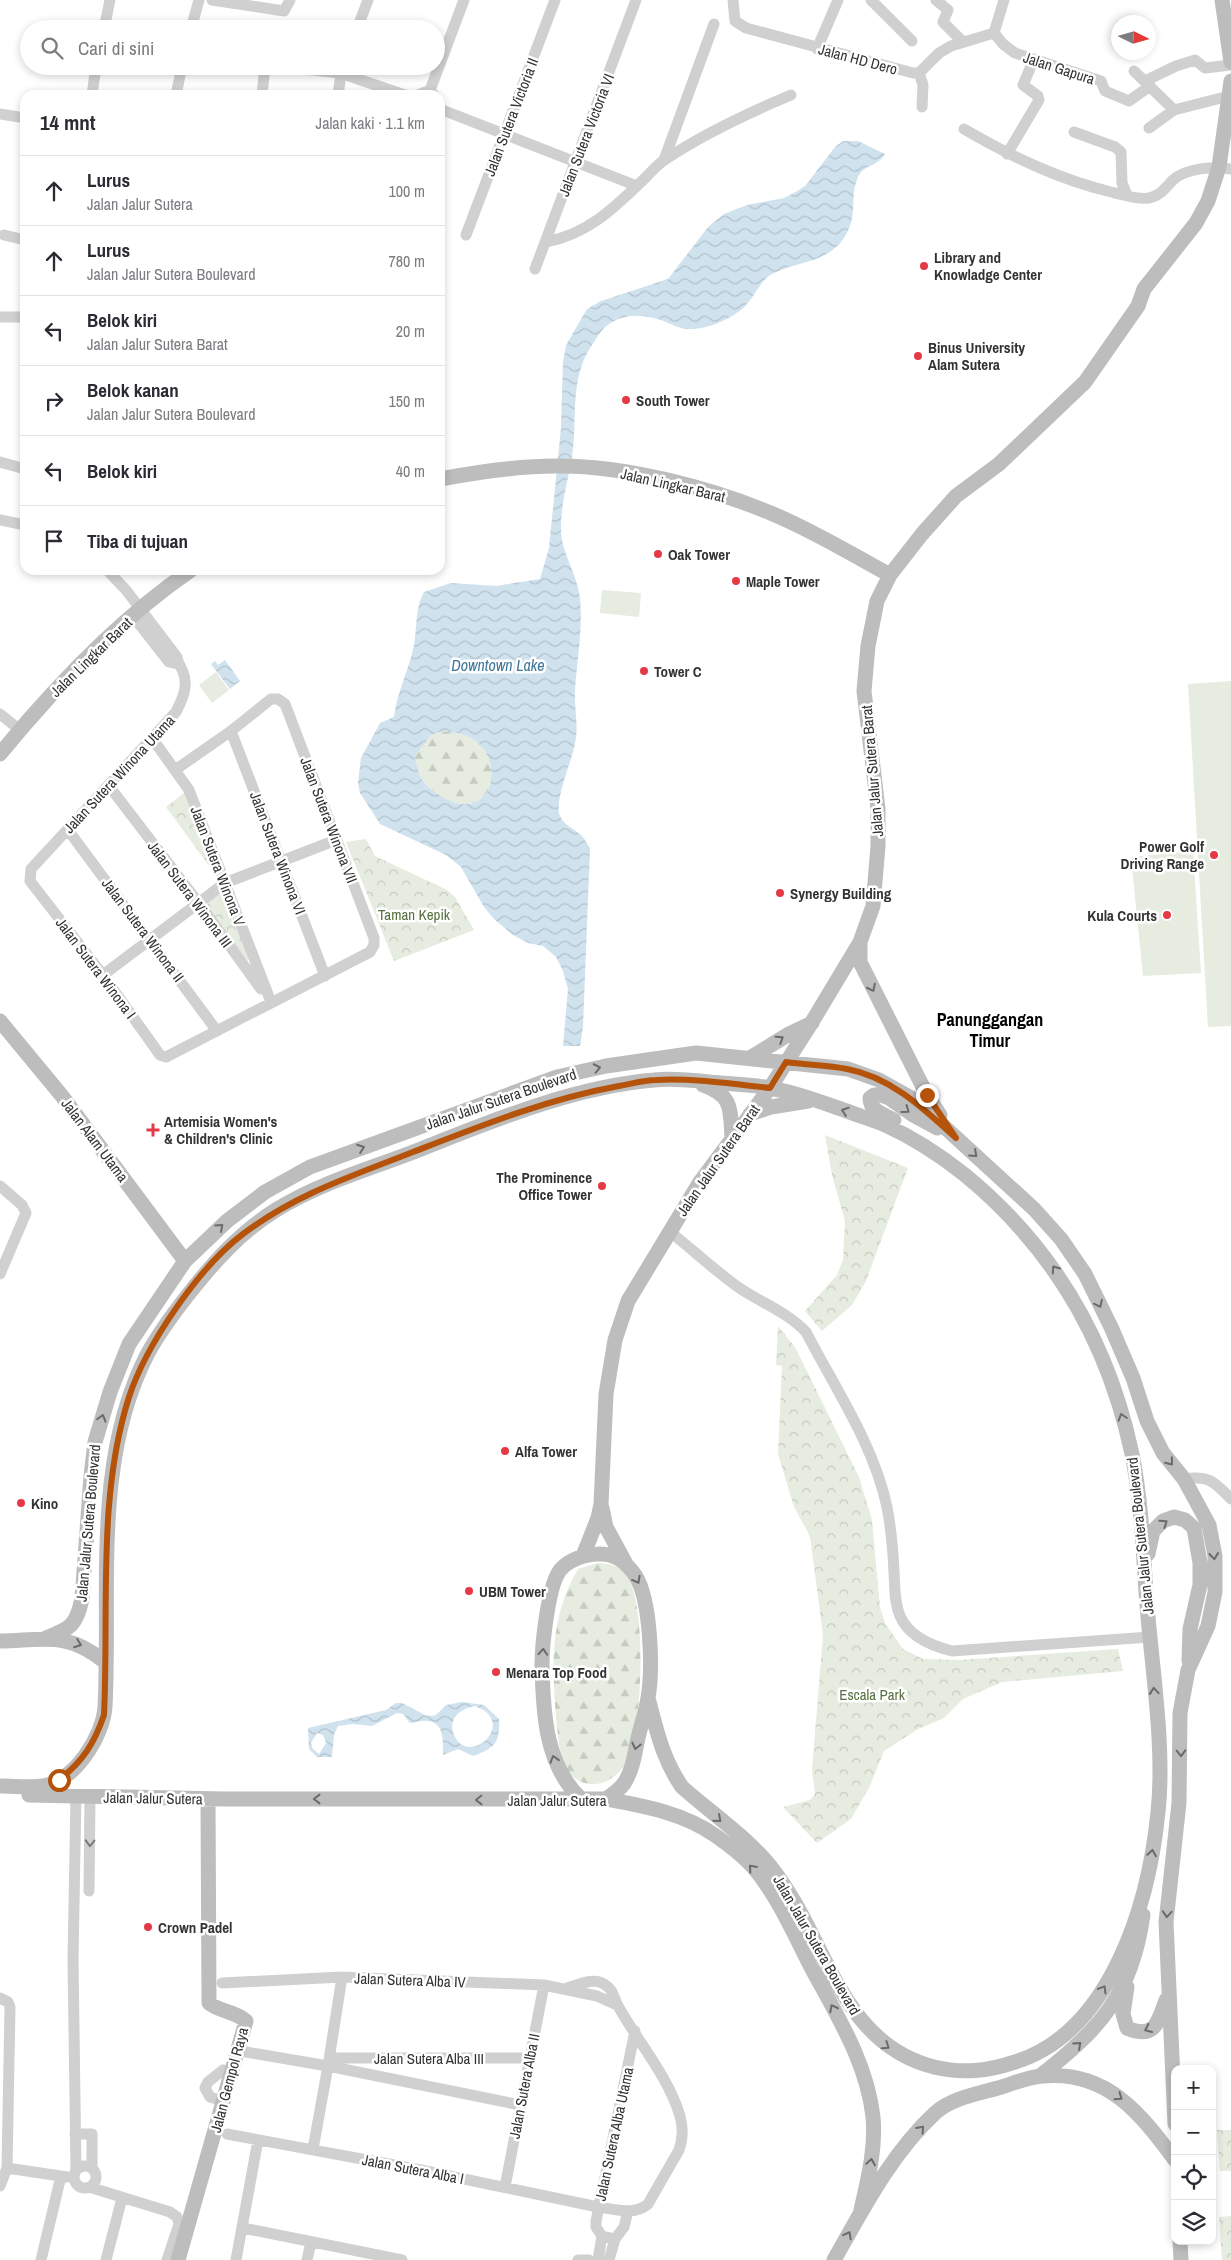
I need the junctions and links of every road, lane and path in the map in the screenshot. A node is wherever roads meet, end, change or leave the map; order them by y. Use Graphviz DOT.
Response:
graph roads {
  1 [pos="110,0"];
  2 [pos="199,0"];
  3 [pos="212,0"];
  4 [pos="290,0"];
  5 [pos="368,0"];
  6 [pos="464,0"];
  7 [pos="555,0"];
  8 [pos="636,0"];
  9 [pos="733,0"];
  10 [pos="838,0"];
  11 [pos="871,0"];
  12 [pos="936,0"];
  13 [pos="1004,0"];
  14 [pos="1222,0"];
  15 [pos="106,20"];
  16 [pos="193,20"];
  17 [pos="360,20"];
  18 [pos="714,24"];
  19 [pos="994,33"];
  20 [pos="912,40"];
  21 [pos="963,42"];
  22 [pos="817,49"];
  23 [pos="445,54"];
  24 [pos="1034,59"];
  25 [pos="1231,63"];
  26 [pos="1134,71"];
  27 [pos="919,73"];
  28 [pos="95,75"];
  29 [pos="180,75"];
  30 [pos="264,75"];
  31 [pos="340,75"];
  32 [pos="354,75"];
  33 [pos="438,75"];
  34 [pos="1147,84"];
  35 [pos="1230,86"];
  36 [pos="93,90"];
  37 [pos="177,90"];
  38 [pos="263,90"];
  39 [pos="339,90"];
  40 [pos="392,90"];
  41 [pos="432,90"];
  42 [pos="791,95"];
  43 [pos="922,107"];
  44 [pos="1174,110"];
  45 [pos="445,111"];
  46 [pos="0,114"];
  47 [pos="20,117"];
  48 [pos="1149,128"];
  49 [pos="964,129"];
  50 [pos="1074,132"];
  51 [pos="504,134"];
  52 [pos="1007,154"];
  53 [pos="664,160"];
  54 [pos="575,162"];
  55 [pos="1225,168"];
  56 [pos="637,186"];
  57 [pos="1127,195"];
  58 [pos="4,235"];
  59 [pos="466,235"];
  60 [pos="20,239"];
  61 [pos="546,242"];
  62 [pos="535,270"];
  63 [pos="0,316"];
  64 [pos="20,316"];
  65 [pos="0,462"];
  66 [pos="20,468"];
  67 [pos="445,478"];
  68 [pos="0,520"];
  69 [pos="20,525"];
  70 [pos="110,575"];
  71 [pos="185,575"];
  72 [pos="890,575"];
  73 [pos="137,613"];
  74 [pos="0,714"];
  75 [pos="20,730"];
  76 [pos="231,731"];
  77 [pos="152,738"];
  78 [pos="0,754"];
  79 [pos="175,770"];
  80 [pos="109,786"];
  81 [pos="68,830"];
  82 [pos="336,840"];
  83 [pos="281,861"];
  84 [pos="29,875"];
  85 [pos="225,882"];
  86 [pos="198,902"];
  87 [pos="150,938"];
  88 [pos="860,942"];
  89 [pos="103,975"];
  90 [pos="325,976"];
  91 [pos="271,1002"];
  92 [pos="0,1021"];
  93 [pos="812,1022"];
  94 [pos="217,1031"];
  95 [pos="750,1058"];
  96 [pos="786,1062"];
  97 [pos="692,1080"];
  98 [pos="770,1088"];
  99 [pos="814,1100"];
  100 [pos="750,1114"];
  101 [pos="732,1137"];
  102 [pos="956,1138"];
  103 [pos="941,1156"];
  104 [pos="0,1186"];
  105 [pos="669,1231"];
  106 [pos="185,1261"];
  107 [pos="0,1274"];
  108 [pos="1184,1479"];
  109 [pos="1231,1499"];
  110 [pos="601,1504"];
  111 [pos="583,1556"];
  112 [pos="625,1562"];
  113 [pos="1145,1566"];
  114 [pos="1150,1637"];
  115 [pos="46,1638"];
  116 [pos="0,1641"];
  117 [pos="105,1662"];
  118 [pos="1188,1670"];
  119 [pos="648,1698"];
  120 [pos="0,1786"];
  121 [pos="0,1794"];
  122 [pos="83,1796"];
  123 [pos="208,1799"];
  124 [pos="581,1799"];
  125 [pos="606,1799"];
  126 [pos="1148,1879"];
  127 [pos="89,1891"];
  128 [pos="1139,1949"];
  129 [pos="1168,1971"];
  130 [pos="342,1977"];
  131 [pos="222,1983"];
  132 [pos="544,1985"];
  133 [pos="0,1998"];
  134 [pos="636,2031"];
  135 [pos="246,2052"];
  136 [pos="529,2058"];
  137 [pos="329,2062"];
  138 [pos="1040,2076"];
  139 [pos="520,2106"];
  140 [pos="1174,2110"];
  141 [pos="75,2134"];
  142 [pos="227,2134"];
  143 [pos="258,2140"];
  144 [pos="313,2149"];
  145 [pos="4,2151"];
  146 [pos="1171,2155"];
  147 [pos="7,2168"];
  148 [pos="92,2168"];
  149 [pos="75,2174"];
  150 [pos="62,2176"];
  151 [pos="0,2186"];
  152 [pos="89,2187"];
  153 [pos="504,2187"];
  154 [pos="122,2198"];
  155 [pos="598,2207"];
  156 [pos="861,2210"];
  157 [pos="628,2211"];
  158 [pos="243,2228"];
  159 [pos="602,2236"];
  160 [pos="615,2239"];
  161 [pos="311,2242"];
  162 [pos="1180,2245"];
  163 [pos="390,2259"];
  164 [pos="41,2260"];
  165 [pos="106,2260"];
  166 [pos="167,2260"];
  167 [pos="178,2260"];
  168 [pos="236,2260"];
  169 [pos="307,2260"];
  170 [pos="402,2260"];
  171 [pos="578,2260"];
  172 [pos="589,2260"];
  173 [pos="598,2260"];
  174 [pos="608,2260"];
  175 [pos="834,2260"];
  176 [pos="1181,2260"];
  1 -- 15 [label="street"];
  2 -- 16 [label="street"];
  3 -- 4 [label="street"];
  5 -- 17 [label="street"];
  6 -- 23 [label="street"];
  7 -- 51 [label="street, Jalan Sutera Victoria II"];
  8 -- 54 [label="street, Jalan Sutera Victoria VI"];
  9 -- 22 [label="street, Jalan HD Dero"];
  10 -- 22 [label="street"];
  11 -- 20 [label="street"];
  12 -- 21 [label="street"];
  13 -- 19 [label="street"];
  14 -- 25 [label="main road"];
  18 -- 53 [label="street"];
  19 -- 21 [label="street, Jalan HD Dero"];
  19 -- 24 [label="street, Jalan Gapura"];
  21 -- 27 [label="street, Jalan HD Dero"];
  22 -- 27 [label="street, Jalan HD Dero"];
  24 -- 34 [label="street, Jalan Gapura"];
  24 -- 52 [label="street"];
  25 -- 34 [label="street"];
  26 -- 34 [label="street"];
  27 -- 43 [label="street"];
  28 -- 36 [label="street"];
  29 -- 37 [label="street"];
  30 -- 38 [label="street"];
  31 -- 39 [label="street"];
  32 -- 40 [label="street"];
  33 -- 41 [label="street"];
  34 -- 44 [label="street"];
  35 -- 44 [label="street"];
  35 -- 55 [label="main road, Jalan Jalur Sutera Barat"];
  42 -- 53 [label="street"];
  44 -- 48 [label="street"];
  45 -- 51 [label="street"];
  46 -- 47 [label="street"];
  49 -- 52 [label="street"];
  50 -- 57 [label="street"];
  51 -- 54 [label="street"];
  51 -- 59 [label="street, Jalan Sutera Victoria II"];
  52 -- 57 [label="street"];
  53 -- 56 [label="street"];
  54 -- 56 [label="street"];
  54 -- 61 [label="street, Jalan Sutera Victoria VI"];
  55 -- 57 [label="street"];
  55 -- 72 [label="main road, Jalan Jalur Sutera Barat"];
  56 -- 61 [label="street"];
  58 -- 60 [label="street"];
  61 -- 62 [label="street, Jalan Sutera Victoria VI"];
  63 -- 64 [label="street"];
  65 -- 66 [label="street"];
  67 -- 72 [label="main road, Jalan Lingkar Barat"];
  68 -- 69 [label="street"];
  70 -- 73 [label="street, Jalan Sutera Winona Utama"];
  71 -- 73 [label="main road, Jalan Lingkar Barat"];
  72 -- 88 [label="main road, Jalan Jalur Sutera Barat"];
  73 -- 75 [label="main road, Jalan Lingkar Barat"];
  73 -- 77 [label="street, Jalan Sutera Winona Utama"];
  74 -- 75 [label="street"];
  75 -- 78 [label="main road, Jalan Lingkar Barat"];
  76 -- 79 [label="street"];
  76 -- 82 [label="street, Jalan Sutera Winona VII"];
  76 -- 83 [label="street, Jalan Sutera Winona VI"];
  77 -- 79 [label="street, Jalan Sutera Winona V"];
  77 -- 80 [label="street, Jalan Sutera Winona Utama"];
  79 -- 85 [label="street, Jalan Sutera Winona V"];
  80 -- 81 [label="street, Jalan Sutera Winona Utama"];
  80 -- 86 [label="street, Jalan Sutera Winona III"];
  81 -- 84 [label="street, Jalan Sutera Winona Utama"];
  81 -- 87 [label="street, Jalan Sutera Winona II"];
  82 -- 83 [label="street"];
  82 -- 90 [label="street, Jalan Sutera Winona VII"];
  83 -- 85 [label="street"];
  83 -- 90 [label="street, Jalan Sutera Winona VI"];
  84 -- 89 [label="street, Jalan Sutera Winona I"];
  85 -- 86 [label="street"];
  85 -- 91 [label="street, Jalan Sutera Winona V"];
  86 -- 87 [label="street"];
  86 -- 91 [label="street, Jalan Sutera Winona III"];
  87 -- 89 [label="street"];
  87 -- 94 [label="street, Jalan Sutera Winona II"];
  88 -- 93 [label="main road, Jalan Jalur Sutera Barat"];
  88 -- 102 [label="main road, one-way"];
  89 -- 94 [label="street, Jalan Sutera Winona I"];
  90 -- 91 [label="street"];
  91 -- 94 [label="street"];
  92 -- 106 [label="main road, Jalan Alam Utama"];
  95 -- 93 [label="main road, one-way"];
  93 -- 96 [label="main road, Jalan Jalur Sutera Barat"];
  95 -- 96 [label="main road, Jalan Jalur Sutera Boulevard"];
  106 -- 95 [label="main road, Jalan Jalur Sutera Boulevard, one-way"];
  96 -- 98 [label="main road, Jalan Jalur Sutera Barat"];
  96 -- 102 [label="main road, Jalan Jalur Sutera Boulevard"];
  97 -- 98 [label="main road, Jalan Jalur Sutera Boulevard"];
  97 -- 101 [label="main road"];
  97 -- 117 [label="main road, Jalan Jalur Sutera Boulevard"];
  98 -- 99 [label="main road, Jalan Jalur Sutera Boulevard"];
  98 -- 100 [label="main road, Jalan Jalur Sutera Barat"];
  99 -- 100 [label="main road"];
  103 -- 99 [label="main road, Jalan Jalur Sutera Boulevard, one-way"];
  100 -- 101 [label="main road, Jalan Jalur Sutera Barat"];
  101 -- 105 [label="main road, Jalan Jalur Sutera Barat"];
  103 -- 102 [label="main road, one-way"];
  102 -- 108 [label="main road, Jalan Jalur Sutera Boulevard, one-way"];
  113 -- 103 [label="main road, Jalan Jalur Sutera Boulevard, one-way"];
  104 -- 107 [label="street"];
  105 -- 110 [label="main road, Jalan Jalur Sutera Barat"];
  105 -- 114 [label="street"];
  115 -- 106 [label="main road, Jalan Jalur Sutera Boulevard, one-way"];
  108 -- 109 [label="street"];
  108 -- 118 [label="main road, Jalan Jalur Sutera Boulevard, one-way"];
  110 -- 111 [label="main road, Jalan Jalur Sutera Barat"];
  110 -- 112 [label="main road, Jalan Jalur Sutera Barat"];
  111 -- 112 [label="main road"];
  124 -- 111 [label="main road, one-way"];
  112 -- 119 [label="main road, Jalan Jalur Sutera Barat, one-way"];
  113 -- 114 [label="main road, Jalan Jalur Sutera Boulevard"];
  113 -- 118 [label="main road, one-way"];
  126 -- 114 [label="main road, Jalan Jalur Sutera Boulevard, one-way"];
  115 -- 116 [label="main road"];
  115 -- 117 [label="main road, one-way"];
  117 -- 120 [label="main road"];
  118 -- 129 [label="main road, Jalan Jalur Sutera Boulevard, one-way"];
  119 -- 125 [label="main road, one-way"];
  119 -- 126 [label="main road, Jalan Jalur Sutera Boulevard, one-way"];
  121 -- 122 [label="main road, Jalan Jalur Sutera"];
  122 -- 123 [label="main road, Jalan Jalur Sutera"];
  122 -- 127 [label="street, one-way"];
  122 -- 141 [label="street"];
  124 -- 123 [label="main road, Jalan Jalur Sutera, one-way"];
  123 -- 167 [label="main road, Jalan Gempol Raya"];
  124 -- 125 [label="main road, Jalan Jalur Sutera"];
  156 -- 125 [label="main road, Jalan Jalur Sutera, one-way"];
  126 -- 128 [label="main road"];
  129 -- 128 [label="main road, one-way"];
  138 -- 128 [label="main road, one-way"];
  129 -- 140 [label="main road, Jalan Jalur Sutera Boulevard"];
  130 -- 131 [label="street"];
  130 -- 132 [label="street, Jalan Sutera Alba IV"];
  130 -- 137 [label="street, Jalan Sutera Alba IV"];
  132 -- 134 [label="street, Jalan Sutera Alba IV"];
  132 -- 136 [label="street, Jalan Sutera Alba II"];
  133 -- 145 [label="street"];
  134 -- 155 [label="street, Jalan Sutera Alba Utama"];
  134 -- 157 [label="street, Jalan Sutera Alba IV"];
  135 -- 137 [label="street"];
  136 -- 137 [label="street, Jalan Sutera Alba III"];
  136 -- 139 [label="street, Jalan Sutera Alba II"];
  137 -- 139 [label="street, Jalan Sutera Alba III"];
  137 -- 144 [label="street, Jalan Sutera Alba IV"];
  138 -- 146 [label="main road, Jalan Jalur Sutera, one-way"];
  156 -- 138 [label="main road, Jalan Jalur Sutera, one-way"];
  139 -- 153 [label="street, Jalan Sutera Alba II"];
  141 -- 148 [label="street"];
  141 -- 149 [label="street"];
  142 -- 143 [label="street, Jalan Sutera Alba I"];
  143 -- 144 [label="street, Jalan Sutera Alba I"];
  143 -- 158 [label="street"];
  144 -- 153 [label="street, Jalan Sutera Alba I"];
  145 -- 147 [label="street"];
  147 -- 150 [label="street"];
  147 -- 151 [label="street"];
  148 -- 149 [label="street"];
  148 -- 152 [label="street"];
  149 -- 150 [label="street"];
  149 -- 152 [label="street"];
  150 -- 164 [label="street"];
  152 -- 154 [label="street"];
  153 -- 155 [label="street, Jalan Sutera Alba I"];
  154 -- 165 [label="street"];
  154 -- 166 [label="street"];
  155 -- 157 [label="street"];
  155 -- 159 [label="street, Jalan Sutera Alba Utama"];
  175 -- 156 [label="main road, Jalan Jalur Sutera, one-way"];
  157 -- 160 [label="street, Jalan Sutera Alba Utama"];
  158 -- 161 [label="street"];
  158 -- 168 [label="street"];
  159 -- 160 [label="street"];
  159 -- 173 [label="street, Jalan Sutera Alba Utama"];
  160 -- 174 [label="street, Jalan Sutera Alba Utama"];
  161 -- 163 [label="street"];
  161 -- 169 [label="street"];
  162 -- 176 [label="main road"];
  163 -- 170 [label="street"];
  171 -- 172 [label="street"];
}
